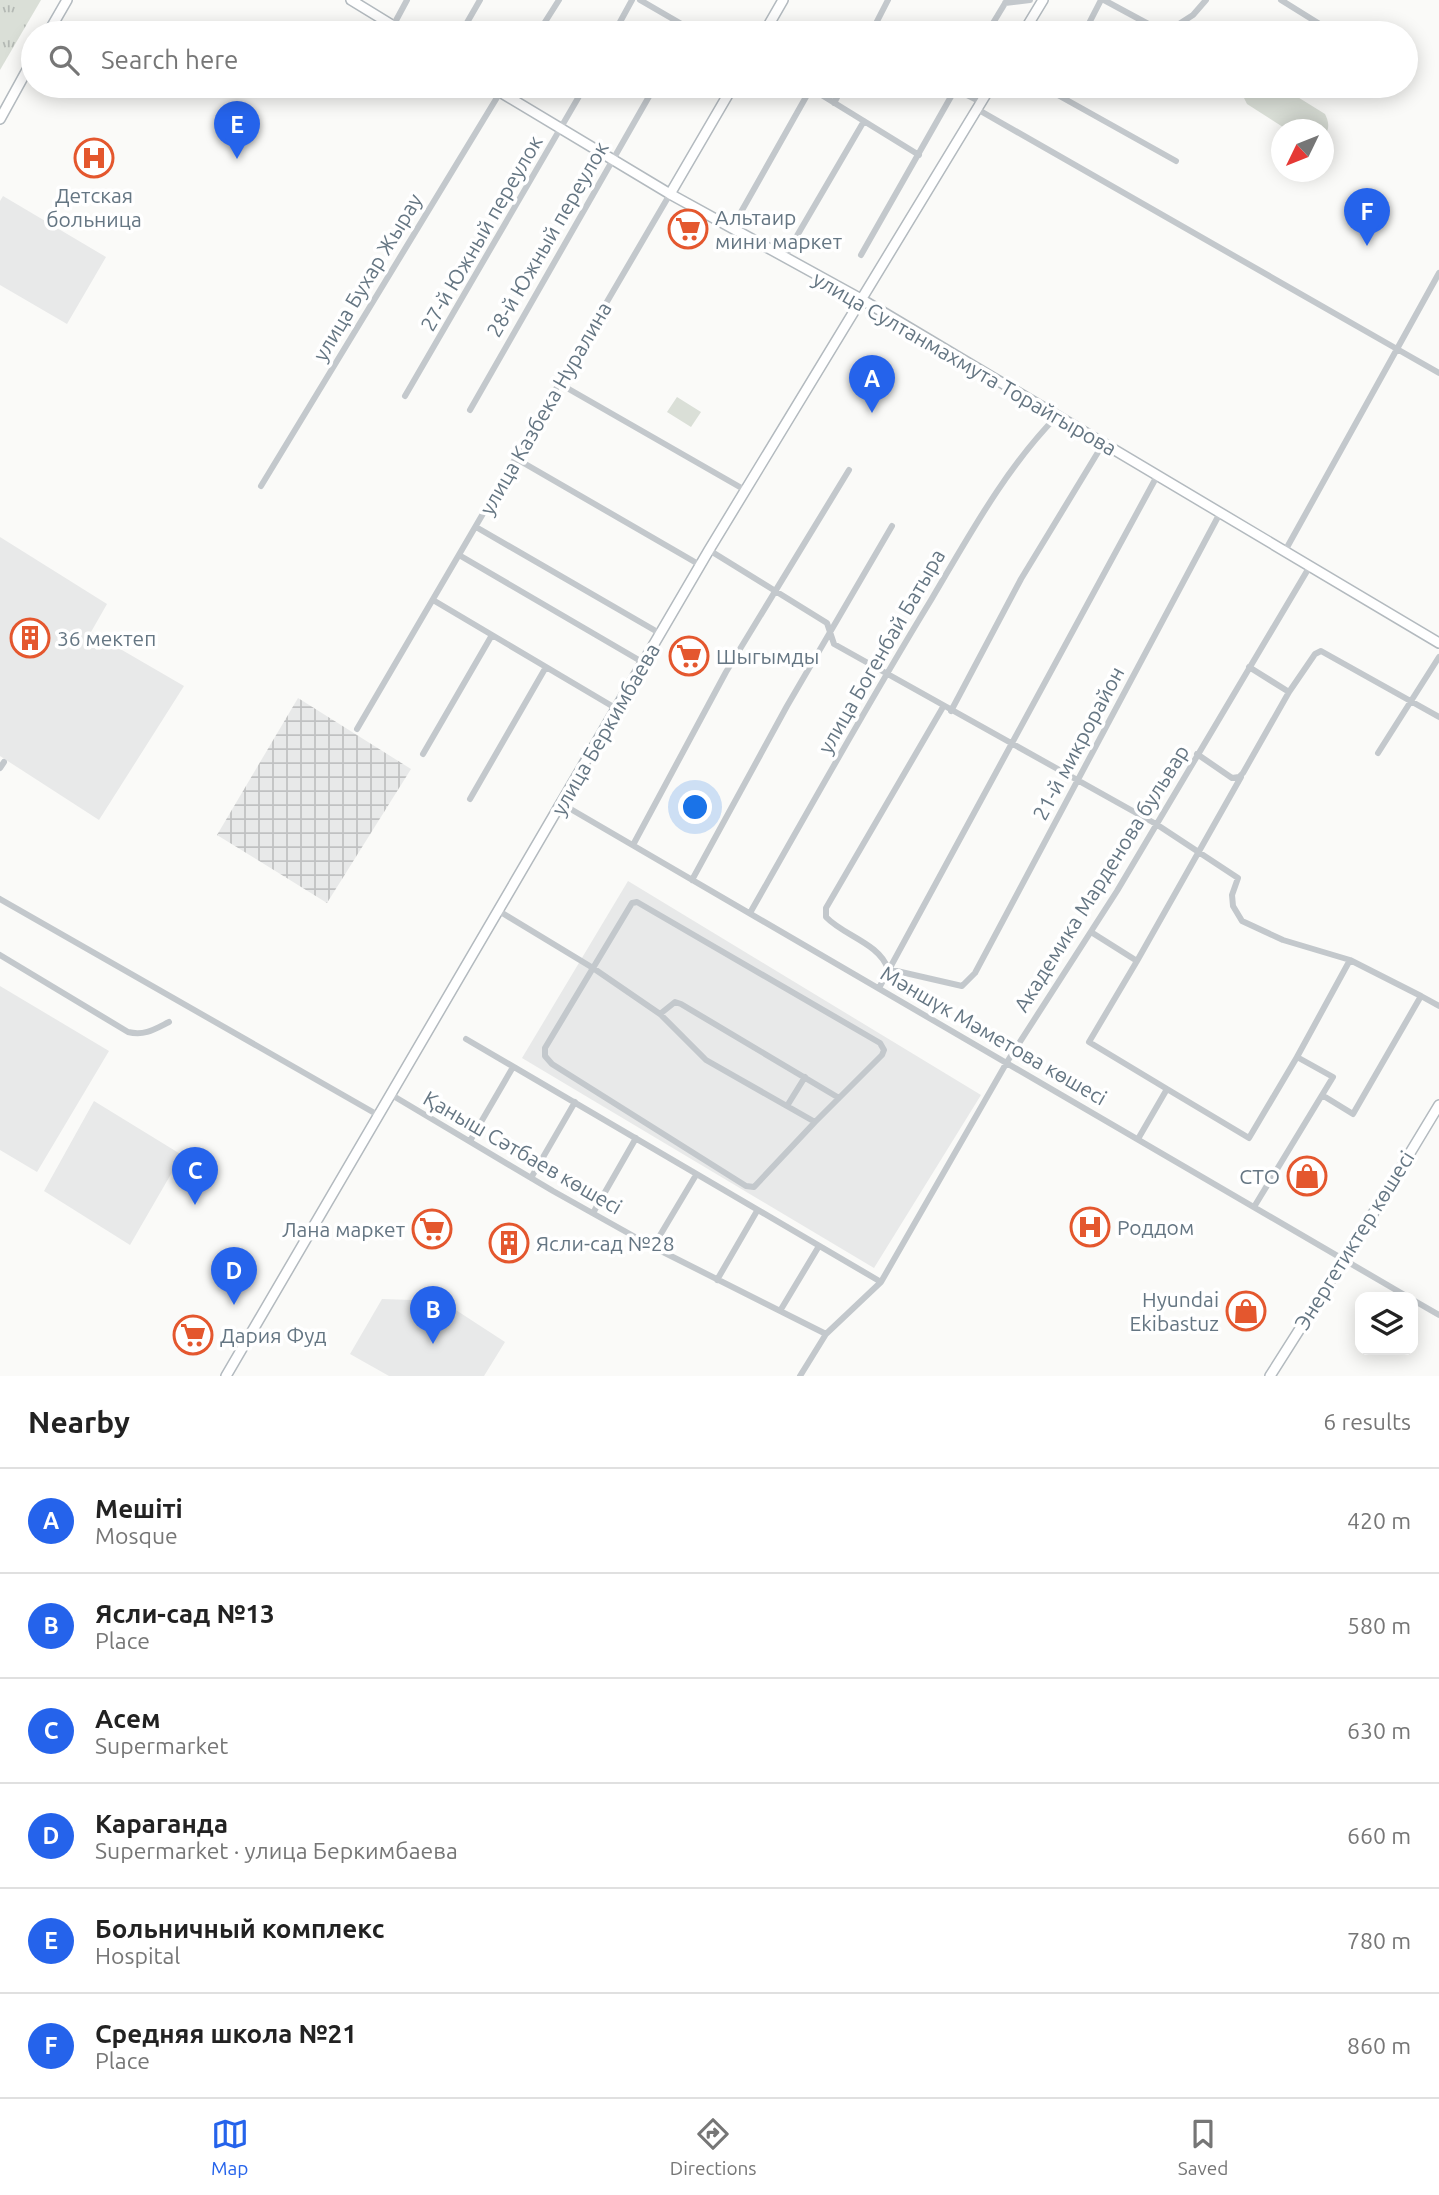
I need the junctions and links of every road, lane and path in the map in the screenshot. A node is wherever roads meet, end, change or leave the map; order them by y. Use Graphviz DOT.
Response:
graph roads {
  1 [pos="67,0"];
  2 [pos="351,0"];
  3 [pos="407,0"];
  4 [pos="480,0"];
  5 [pos="559,0"];
  6 [pos="632,0"];
  7 [pos="640,0"];
  8 [pos="783,0"];
  9 [pos="888,0"];
  10 [pos="1030,0"];
  11 [pos="1043,0"];
  12 [pos="1102,0"];
  13 [pos="1206,0"];
  14 [pos="1281,0"];
  15 [pos="1006,1"];
  16 [pos="55,21"];
  17 [pos="385,21"];
  18 [pos="396,21"];
  19 [pos="468,21"];
  20 [pos="546,21"];
  21 [pos="621,21"];
  22 [pos="673,21"];
  23 [pos="771,21"];
  24 [pos="877,21"];
  25 [pos="994,21"];
  26 [pos="1030,21"];
  27 [pos="1091,21"];
  28 [pos="1142,21"];
  29 [pos="1184,21"];
  30 [pos="1315,21"];
  31 [pos="21,81"];
  32 [pos="497,98"];
  33 [pos="516,98"];
  34 [pos="579,98"];
  35 [pos="648,98"];
  36 [pos="726,98"];
  37 [pos="803,98"];
  38 [pos="826,98"];
  39 [pos="837,98"];
  40 [pos="950,98"];
  41 [pos="969,98"];
  42 [pos="984,98"];
  43 [pos="1063,98"];
  44 [pos="834,103"];
  45 [pos="979,106"];
  46 [pos="0,120"];
  47 [pos="864,121"];
  48 [pos="562,129"];
  49 [pos="919,155"];
  50 [pos="612,160"];
  51 [pos="1176,161"];
  52 [pos="670,194"];
  53 [pos="732,228"];
  54 [pos="861,255"];
  55 [pos="784,258"];
  56 [pos="1439,273"];
  57 [pos="861,299"];
  58 [pos="1397,349"];
  59 [pos="1439,373"];
  60 [pos="560,384"];
  61 [pos="405,396"];
  62 [pos="470,410"];
  63 [pos="1057,416"];
  64 [pos="1103,444"];
  65 [pos="516,458"];
  66 [pos="849,470"];
  67 [pos="1157,476"];
  68 [pos="261,486"];
  69 [pos="745,490"];
  70 [pos="1220,513"];
  71 [pos="892,526"];
  72 [pos="476,527"];
  73 [pos="709,550"];
  74 [pos="1285,551"];
  75 [pos="459,555"];
  76 [pos="700,565"];
  77 [pos="1310,566"];
  78 [pos="775,592"];
  79 [pos="433,600"];
  80 [pos="831,630"];
  81 [pos="661,634"];
  82 [pos="492,635"];
  83 [pos="1439,643"];
  84 [pos="1439,657"];
  85 [pos="643,663"];
  86 [pos="546,667"];
  87 [pos="1249,667"];
  88 [pos="886,674"];
  89 [pos="1289,692"];
  90 [pos="1411,700"];
  91 [pos="943,707"];
  92 [pos="617,709"];
  93 [pos="951,711"];
  94 [pos="1439,717"];
  95 [pos="357,729"];
  96 [pos="1012,745"];
  97 [pos="1378,752"];
  98 [pos="423,754"];
  99 [pos="1197,754"];
  100 [pos="1243,773"];
  101 [pos="1078,781"];
  102 [pos="470,799"];
  103 [pos="562,804"];
  104 [pos="1156,824"];
  105 [pos="633,845"];
  106 [pos="1198,852"];
  107 [pos="692,880"];
  108 [pos="0,899"];
  109 [pos="499,911"];
  110 [pos="750,913"];
  111 [pos="1091,932"];
  112 [pos="0,955"];
  113 [pos="1350,960"];
  114 [pos="1137,961"];
  115 [pos="593,968"];
  116 [pos="888,969"];
  117 [pos="878,988"];
  118 [pos="1421,996"];
  119 [pos="1439,1006"];
  120 [pos="660,1014"];
  121 [pos="169,1022"];
  122 [pos="466,1039"];
  123 [pos="1297,1057"];
  124 [pos="1007,1062"];
  125 [pos="513,1067"];
  126 [pos="805,1077"];
  127 [pos="1167,1089"];
  128 [pos="390,1094"];
  129 [pos="1322,1095"];
  130 [pos="839,1098"];
  131 [pos="575,1102"];
  132 [pos="1439,1105"];
  133 [pos="787,1106"];
  134 [pos="378,1115"];
  135 [pos="815,1122"];
  136 [pos="636,1138"];
  137 [pos="1138,1139"];
  138 [pos="470,1141"];
  139 [pos="696,1175"];
  140 [pos="531,1178"];
  141 [pos="1254,1207"];
  142 [pos="757,1210"];
  143 [pos="593,1213"];
  144 [pos="819,1246"];
  145 [pos="653,1247"];
  146 [pos="1343,1259"];
  147 [pos="717,1280"];
  148 [pos="881,1282"];
  149 [pos="1399,1292"];
  150 [pos="1418,1303"];
  151 [pos="780,1311"];
  152 [pos="1439,1315"];
  153 [pos="826,1334"];
  154 [pos="226,1376"];
  155 [pos="800,1376"];
  156 [pos="1270,1376"];
  1 -- 16 [label="street"];
  2 -- 17 [label="street"];
  3 -- 18 [label="street"];
  4 -- 19 [label="street"];
  5 -- 20 [label="street"];
  6 -- 21 [label="street"];
  7 -- 22 [label="street"];
  8 -- 23 [label="street"];
  9 -- 24 [label="street"];
  10 -- 15 [label="street"];
  11 -- 26 [label="street"];
  12 -- 27 [label="street"];
  12 -- 28 [label="street"];
  13 -- 29 [label="street"];
  14 -- 30 [label="street"];
  15 -- 25 [label="street"];
  31 -- 46 [label="street"];
  32 -- 68 [label="street, улица Бухар Жырау"];
  33 -- 48 [label="street, улица Султанмахмута Торайгырова"];
  34 -- 48 [label="street, 27-й Южный переулок"];
  35 -- 50 [label="street, 28-й Южный переулок"];
  36 -- 52 [label="street, улица Казбека Нуралина"];
  37 -- 53 [label="street"];
  38 -- 44 [label="street"];
  39 -- 44 [label="street"];
  40 -- 49 [label="street"];
  41 -- 45 [label="street"];
  42 -- 45 [label="street, улица Беркимбаева"];
  43 -- 51 [label="street"];
  44 -- 47 [label="street"];
  45 -- 57 [label="street, улица Беркимбаева"];
  45 -- 58 [label="street"];
  47 -- 49 [label="street"];
  47 -- 55 [label="street"];
  48 -- 50 [label="street, улица Султанмахмута Торайгырова"];
  48 -- 61 [label="street, 27-й Южный переулок"];
  49 -- 54 [label="street"];
  50 -- 52 [label="street, улица Султанмахмута Торайгырова"];
  50 -- 62 [label="street, 28-й Южный переулок"];
  52 -- 53 [label="street, улица Султанмахмута Торайгырова"];
  52 -- 60 [label="street, улица Казбека Нуралина"];
  53 -- 55 [label="street, улица Султанмахмута Торайгырова"];
  55 -- 57 [label="street, улица Султанмахмута Торайгырова"];
  56 -- 58 [label="street"];
  57 -- 63 [label="street, улица Султанмахмута Торайгырова"];
  57 -- 69 [label="street, улица Беркимбаева"];
  58 -- 59 [label="street"];
  58 -- 74 [label="street"];
  60 -- 65 [label="street, улица Казбека Нуралина"];
  60 -- 69 [label="street"];
  63 -- 64 [label="street, улица Султанмахмута Торайгырова"];
  63 -- 88 [label="street, улица Богенбай Батыра"];
  64 -- 67 [label="street, улица Султанмахмута Торайгырова"];
  64 -- 93 [label="street"];
  65 -- 72 [label="street, улица Казбека Нуралина"];
  65 -- 76 [label="street"];
  66 -- 78 [label="street"];
  67 -- 70 [label="street, улица Султанмахмута Торайгырова"];
  67 -- 96 [label="street"];
  69 -- 73 [label="street, улица Беркимбаева"];
  70 -- 74 [label="street, улица Султанмахмута Торайгырова"];
  70 -- 101 [label="street, 21-й микрорайон"];
  71 -- 80 [label="street"];
  72 -- 75 [label="street, улица Казбека Нуралина"];
  72 -- 81 [label="street"];
  73 -- 76 [label="street, улица Беркимбаева"];
  73 -- 78 [label="street"];
  74 -- 77 [label="street, улица Султанмахмута Торайгырова"];
  75 -- 79 [label="street, улица Казбека Нуралина"];
  75 -- 85 [label="street"];
  76 -- 81 [label="street, улица Беркимбаева"];
  77 -- 83 [label="street, улица Султанмахмута Торайгырова"];
  77 -- 87 [label="street, Академика Марденова бульвар"];
  78 -- 80 [label="street"];
  78 -- 105 [label="street"];
  79 -- 82 [label="street"];
  79 -- 95 [label="street, улица Казбека Нуралина"];
  80 -- 88 [label="street"];
  80 -- 107 [label="street"];
  81 -- 85 [label="street, улица Беркимбаева"];
  82 -- 86 [label="street"];
  82 -- 98 [label="street"];
  84 -- 90 [label="street"];
  85 -- 92 [label="street, улица Беркимбаева"];
  86 -- 92 [label="street"];
  86 -- 102 [label="street"];
  87 -- 89 [label="street"];
  87 -- 99 [label="street, Академика Марденова бульвар"];
  88 -- 91 [label="street"];
  88 -- 110 [label="street, улица Богенбай Батыра"];
  89 -- 90 [label="street"];
  89 -- 100 [label="street"];
  90 -- 94 [label="street"];
  90 -- 97 [label="street"];
  91 -- 93 [label="street"];
  91 -- 116 [label="street"];
  92 -- 103 [label="street, улица Беркимбаева"];
  93 -- 96 [label="street"];
  96 -- 101 [label="street"];
  96 -- 116 [label="street"];
  99 -- 100 [label="street"];
  99 -- 104 [label="street, Академика Марденова бульвар"];
  100 -- 106 [label="street"];
  101 -- 104 [label="street"];
  101 -- 116 [label="street, 21-й микрорайон"];
  103 -- 105 [label="street, Мәншүк Мәметова көшесі"];
  103 -- 109 [label="street, улица Беркимбаева"];
  104 -- 106 [label="street"];
  104 -- 111 [label="street, Академика Марденова бульвар"];
  105 -- 107 [label="street, Мәншүк Мәметова көшесі"];
  106 -- 113 [label="street"];
  106 -- 114 [label="street"];
  107 -- 110 [label="street, Мәншүк Мәметова көшесі"];
  108 -- 134 [label="street"];
  109 -- 115 [label="street"];
  109 -- 128 [label="street, улица Беркимбаева"];
  110 -- 117 [label="street, Мәншүк Мәметова көшесі"];
  111 -- 114 [label="street"];
  111 -- 124 [label="street, Академика Марденова бульвар"];
  112 -- 121 [label="street"];
  113 -- 118 [label="street"];
  113 -- 123 [label="street"];
  114 -- 127 [label="street"];
  115 -- 120 [label="street"];
  115 -- 130 [label="street"];
  115 -- 135 [label="street"];
  116 -- 117 [label="street"];
  117 -- 124 [label="street, Мәншүк Мәметова көшесі"];
  118 -- 119 [label="street"];
  118 -- 129 [label="street"];
  120 -- 126 [label="street"];
  120 -- 133 [label="street"];
  122 -- 125 [label="street"];
  123 -- 127 [label="street"];
  123 -- 129 [label="street"];
  124 -- 137 [label="street, Мәншүк Мәметова көшесі"];
  124 -- 148 [label="street, Академика Марденова бульвар"];
  125 -- 131 [label="street"];
  125 -- 138 [label="street"];
  126 -- 130 [label="street"];
  126 -- 133 [label="street"];
  127 -- 137 [label="street"];
  128 -- 134 [label="street, улица Беркимбаева"];
  128 -- 138 [label="street, Қаныш Сәтбаев көшесі"];
  129 -- 141 [label="street"];
  130 -- 135 [label="street"];
  131 -- 136 [label="street"];
  131 -- 140 [label="street"];
  132 -- 146 [label="street, Энергетиктер көшесі"];
  133 -- 135 [label="street"];
  134 -- 154 [label="street, улица Беркимбаева"];
  136 -- 139 [label="street"];
  136 -- 143 [label="street"];
  137 -- 141 [label="street, Мәншүк Мәметова көшесі"];
  138 -- 140 [label="street, Қаныш Сәтбаев көшесі"];
  139 -- 142 [label="street"];
  139 -- 145 [label="street"];
  140 -- 143 [label="street, Қаныш Сәтбаев көшесі"];
  141 -- 146 [label="street, Мәншүк Мәметова көшесі"];
  142 -- 144 [label="street"];
  142 -- 147 [label="street"];
  143 -- 145 [label="street, Қаныш Сәтбаев көшесі"];
  144 -- 148 [label="street"];
  144 -- 151 [label="street"];
  145 -- 147 [label="street, Қаныш Сәтбаев көшесі"];
  146 -- 149 [label="street, Мәншүк Мәметова көшесі"];
  146 -- 156 [label="street, Энергетиктер көшесі"];
  147 -- 151 [label="street, Қаныш Сәтбаев көшесі"];
  148 -- 153 [label="street, Академика Марденова бульвар"];
  150 -- 152 [label="street"];
  151 -- 153 [label="street, Қаныш Сәтбаев көшесі"];
  153 -- 155 [label="street, Академика Марденова бульвар"];
}
